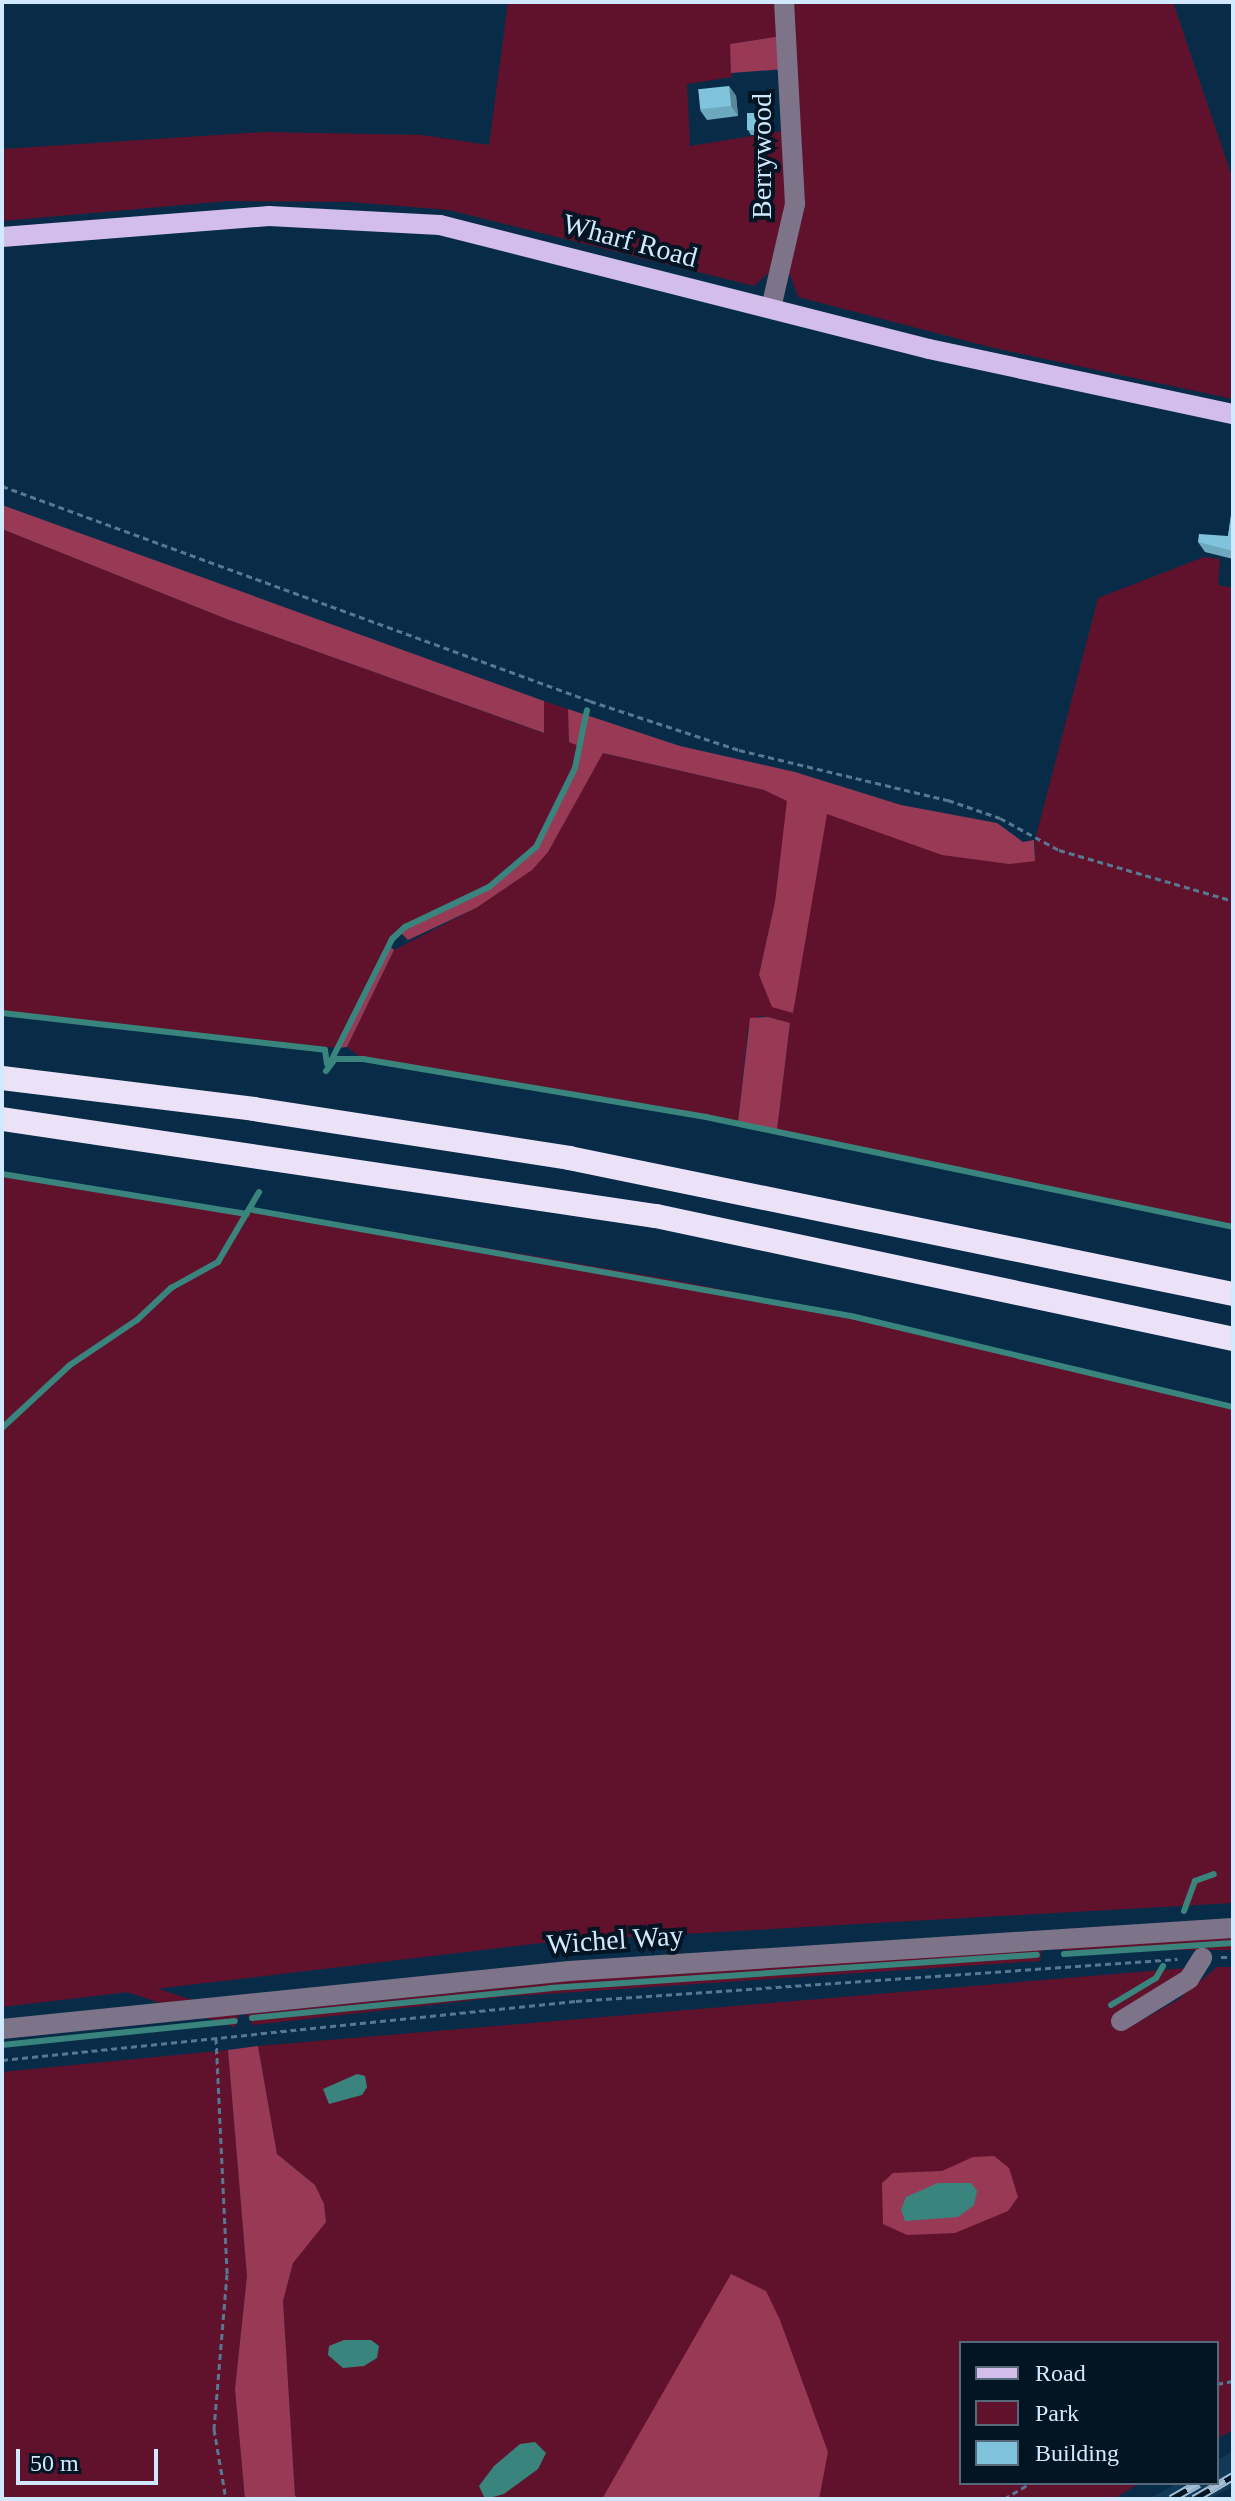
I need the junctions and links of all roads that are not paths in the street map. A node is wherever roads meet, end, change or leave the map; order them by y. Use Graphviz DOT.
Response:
graph roads {
  1 [pos="784,2"];
  2 [pos="2,237"];
  3 [pos="771,308"];
  4 [pos="1233,414"];
  5 [pos="2,1078"];
  6 [pos="2,1119"];
  7 [pos="1233,1294"];
  8 [pos="1233,1339"];
  9 [pos="1233,1928"];
  10 [pos="1202,1958"];
  11 [pos="1121,2021"];
  12 [pos="2,2029"];
  1 -- 3 [label="street, Berrywood"];
  2 -- 3 [label="main road, Wharf Road"];
  3 -- 4 [label="main road, Wharf Road"];
  5 -- 7 [label="highway"];
  6 -- 8 [label="highway"];
  9 -- 12 [label="street, Wichel Way"];
  10 -- 11 [label="street"];
}
